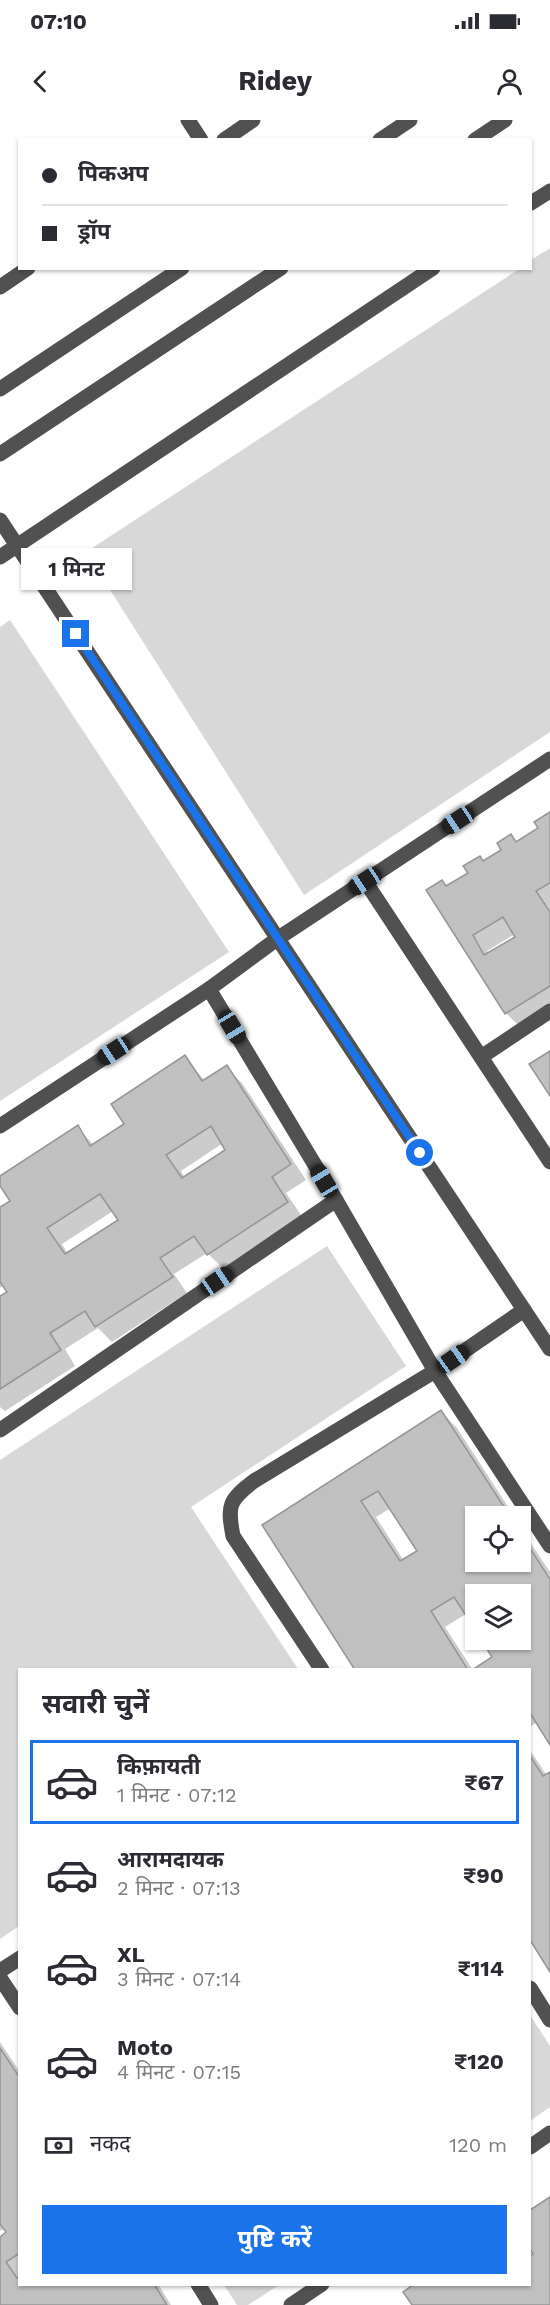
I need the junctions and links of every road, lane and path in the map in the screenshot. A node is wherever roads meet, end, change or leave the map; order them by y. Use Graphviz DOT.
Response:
graph roads {
  1 [pos="188,120"];
  2 [pos="253,120"];
  3 [pos="410,120"];
  4 [pos="505,120"];
  5 [pos="200,138"];
  6 [pos="227,138"];
  7 [pos="383,138"];
  8 [pos="478,138"];
  9 [pos="550,190"];
  10 [pos="532,202"];
  11 [pos="25,270"];
  12 [pos="179,270"];
  13 [pos="278,270"];
  14 [pos="430,270"];
  15 [pos="0,287"];
  16 [pos="0,389"];
  17 [pos="0,454"];
  18 [pos="0,520"];
  19 [pos="17,546"];
  20 [pos="0,557"];
  21 [pos="550,759"];
  22 [pos="365,881"];
  23 [pos="277,939"];
  24 [pos="208,988"];
  25 [pos="550,1011"];
  26 [pos="481,1057"];
  27 [pos="0,1126"];
  28 [pos="550,1162"];
  29 [pos="336,1200"];
  30 [pos="524,1310"];
  31 [pos="550,1349"];
  32 [pos="435,1371"];
  33 [pos="0,1430"];
  34 [pos="550,1546"];
  35 [pos="321,1668"];
  36 [pos="18,1959"];
  37 [pos="0,1971"];
  38 [pos="0,1978"];
  39 [pos="531,1990"];
  40 [pos="18,2005"];
  41 [pos="550,2020"];
  42 [pos="550,2133"];
  43 [pos="531,2146"];
  44 [pos="199,2286"];
  45 [pos="319,2286"];
  46 [pos="211,2305"];
  47 [pos="291,2305"];
  1 -- 5 [label="street"];
  2 -- 6 [label="street"];
  3 -- 7 [label="street"];
  4 -- 8 [label="street"];
  9 -- 10 [label="street"];
  11 -- 15 [label="street"];
  12 -- 16 [label="street"];
  13 -- 17 [label="street"];
  14 -- 19 [label="street"];
  18 -- 19 [label="street"];
  19 -- 20 [label="street"];
  19 -- 23 [label="street"];
  21 -- 22 [label="street"];
  22 -- 23 [label="street"];
  22 -- 26 [label="street"];
  23 -- 24 [label="street"];
  23 -- 30 [label="street"];
  24 -- 27 [label="street"];
  24 -- 29 [label="street"];
  25 -- 26 [label="street"];
  26 -- 28 [label="street"];
  29 -- 32 [label="street"];
  29 -- 33 [label="street"];
  30 -- 31 [label="street"];
  30 -- 32 [label="street"];
  32 -- 34 [label="street"];
  32 -- 35 [label="street"];
  36 -- 37 [label="street"];
  38 -- 40 [label="street"];
  39 -- 41 [label="street"];
  42 -- 43 [label="street"];
  44 -- 46 [label="street"];
  45 -- 47 [label="street"];
}
